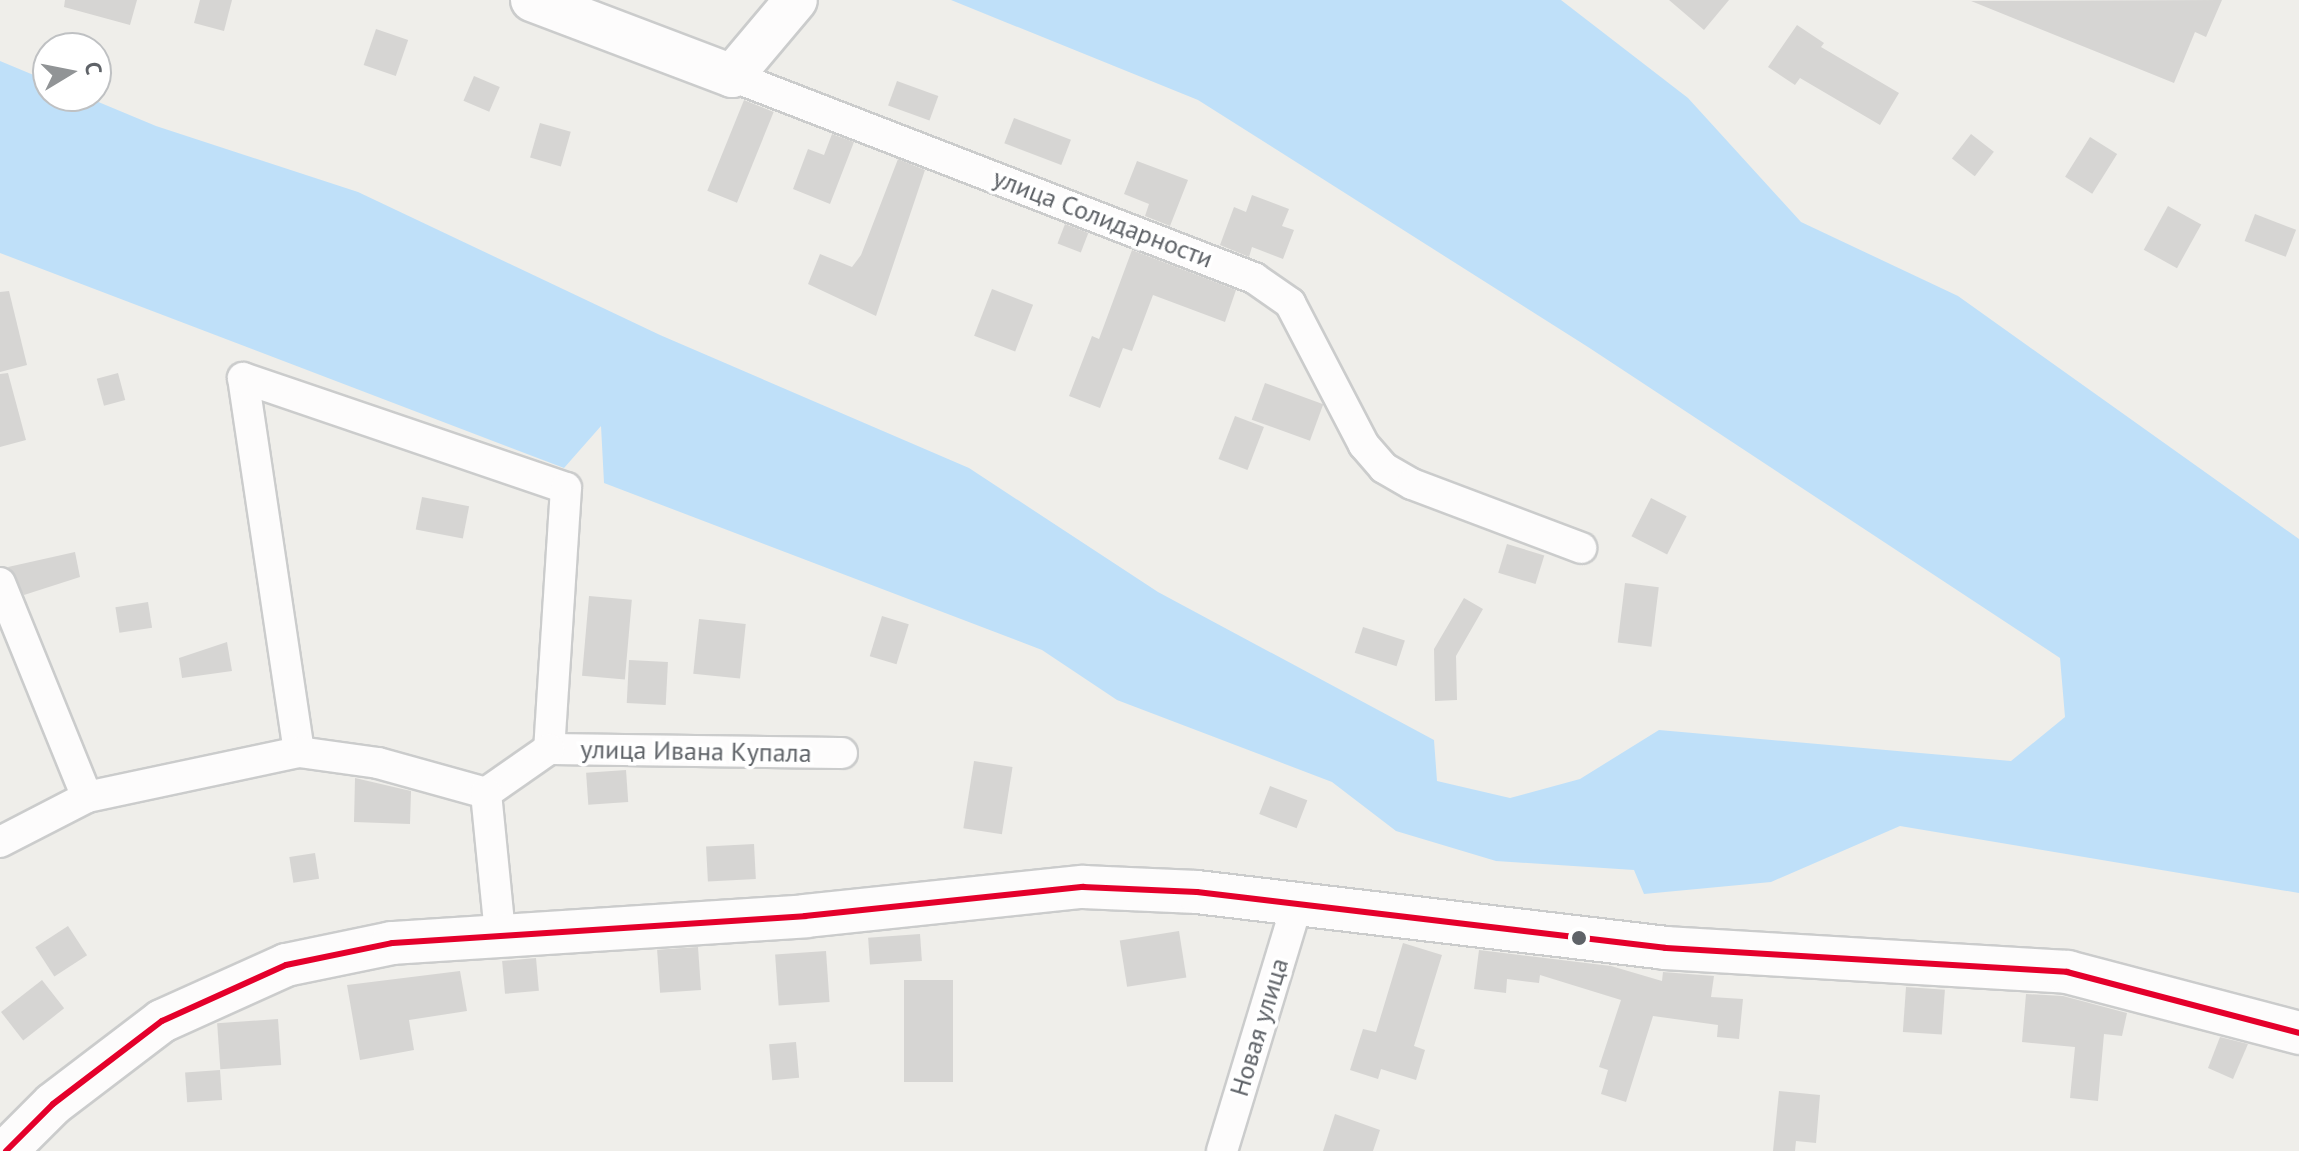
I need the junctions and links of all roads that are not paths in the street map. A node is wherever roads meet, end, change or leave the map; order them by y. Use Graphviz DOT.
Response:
graph roads {
  1 [pos="532,0"];
  2 [pos="796,0"];
  3 [pos="732,76"];
  4 [pos="1581,548"];
  5 [pos="0,583"];
  6 [pos="549,749"];
  7 [pos="299,752"];
  8 [pos="842,753"];
  9 [pos="486,793"];
  10 [pos="87,797"];
  11 [pos="0,842"];
  12 [pos="1297,904"];
  13 [pos="500,933"];
  14 [pos="2299,1033"];
  15 [pos="6,1151"];
  16 [pos="1222,1151"];
  1 -- 3 [label="street, улица Солидарности"];
  2 -- 3 [label="street"];
  3 -- 4 [label="street, улица Солидарности"];
  5 -- 10 [label="street"];
  6 -- 7 [label="street"];
  6 -- 8 [label="street, улица Ивана Купала"];
  6 -- 9 [label="street"];
  7 -- 9 [label="street"];
  7 -- 10 [label="street"];
  9 -- 13 [label="street"];
  10 -- 11 [label="street"];
  12 -- 13 [label="street"];
  12 -- 14 [label="street"];
  12 -- 16 [label="street, Новая улица"];
  13 -- 15 [label="street"];
}
